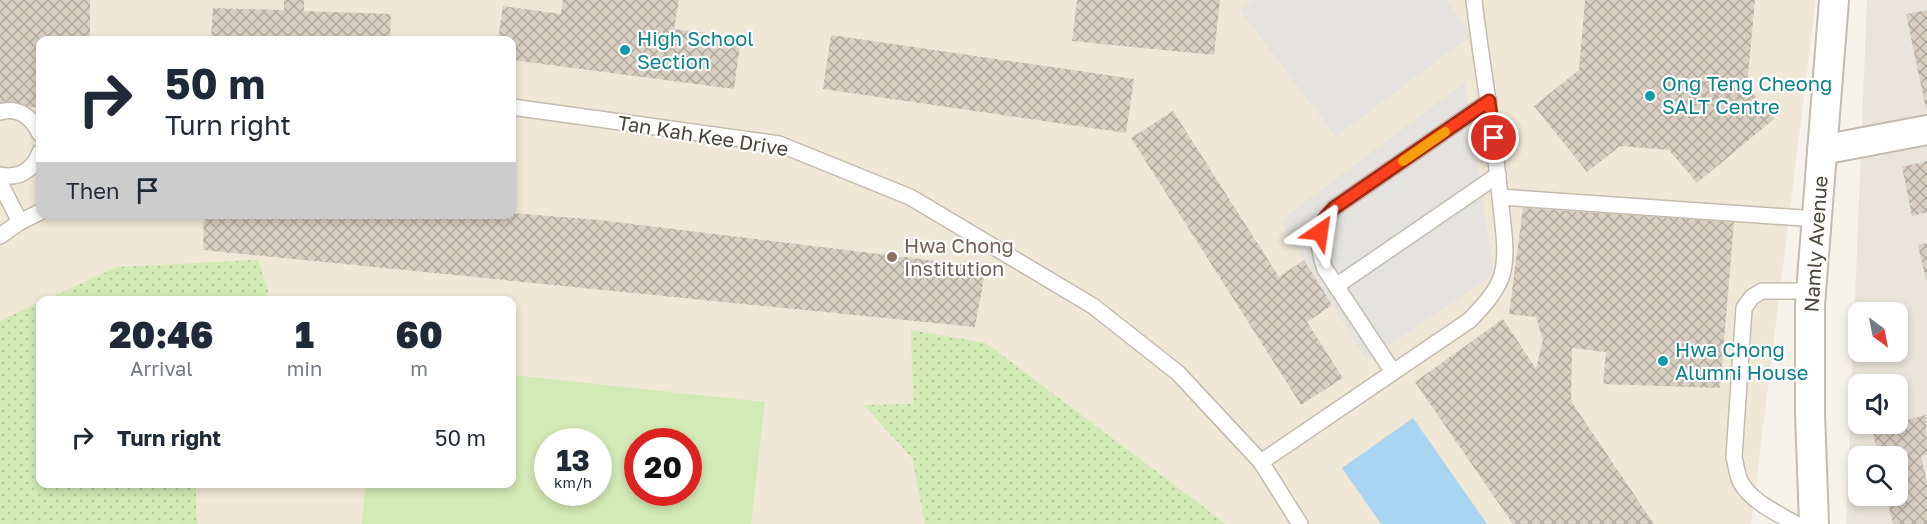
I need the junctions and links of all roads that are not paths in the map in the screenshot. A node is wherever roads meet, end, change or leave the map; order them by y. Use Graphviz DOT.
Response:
graph roads {
  1 [pos="1474,0"];
  2 [pos="1834,0"];
  3 [pos="1489,101"];
  4 [pos="516,108"];
  5 [pos="0,112"];
  6 [pos="36,125"];
  7 [pos="1927,130"];
  8 [pos="1822,150"];
  9 [pos="36,163"];
  10 [pos="1498,175"];
  11 [pos="0,176"];
  12 [pos="0,183"];
  13 [pos="1500,197"];
  14 [pos="36,214"];
  15 [pos="1817,219"];
  16 [pos="20,222"];
  17 [pos="0,236"];
  18 [pos="1336,286"];
  19 [pos="1812,291"];
  20 [pos="1393,372"];
  21 [pos="1261,462"];
  22 [pos="1300,524"];
  23 [pos="1796,524"];
  24 [pos="1814,524"];
  1 -- 3 [label="lane"];
  2 -- 8 [label="street, Namly Avenue"];
  3 -- 10 [label="lane"];
  3 -- 18 [label="lane"];
  4 -- 21 [label="lane, Tan Kah Kee Drive"];
  5 -- 6 [label="lane"];
  7 -- 8 [label="street"];
  8 -- 15 [label="street, Namly Avenue"];
  9 -- 11 [label="lane"];
  10 -- 13 [label="lane"];
  10 -- 18 [label="lane"];
  12 -- 16 [label="lane"];
  13 -- 15 [label="lane"];
  13 -- 20 [label="lane"];
  14 -- 16 [label="lane"];
  15 -- 19 [label="street, Namly Avenue"];
  16 -- 17 [label="lane"];
  18 -- 20 [label="lane"];
  19 -- 23 [label="lane"];
  19 -- 24 [label="street, Namly Avenue"];
  20 -- 21 [label="lane"];
  21 -- 22 [label="lane, Tan Kah Kee Drive"];
}
